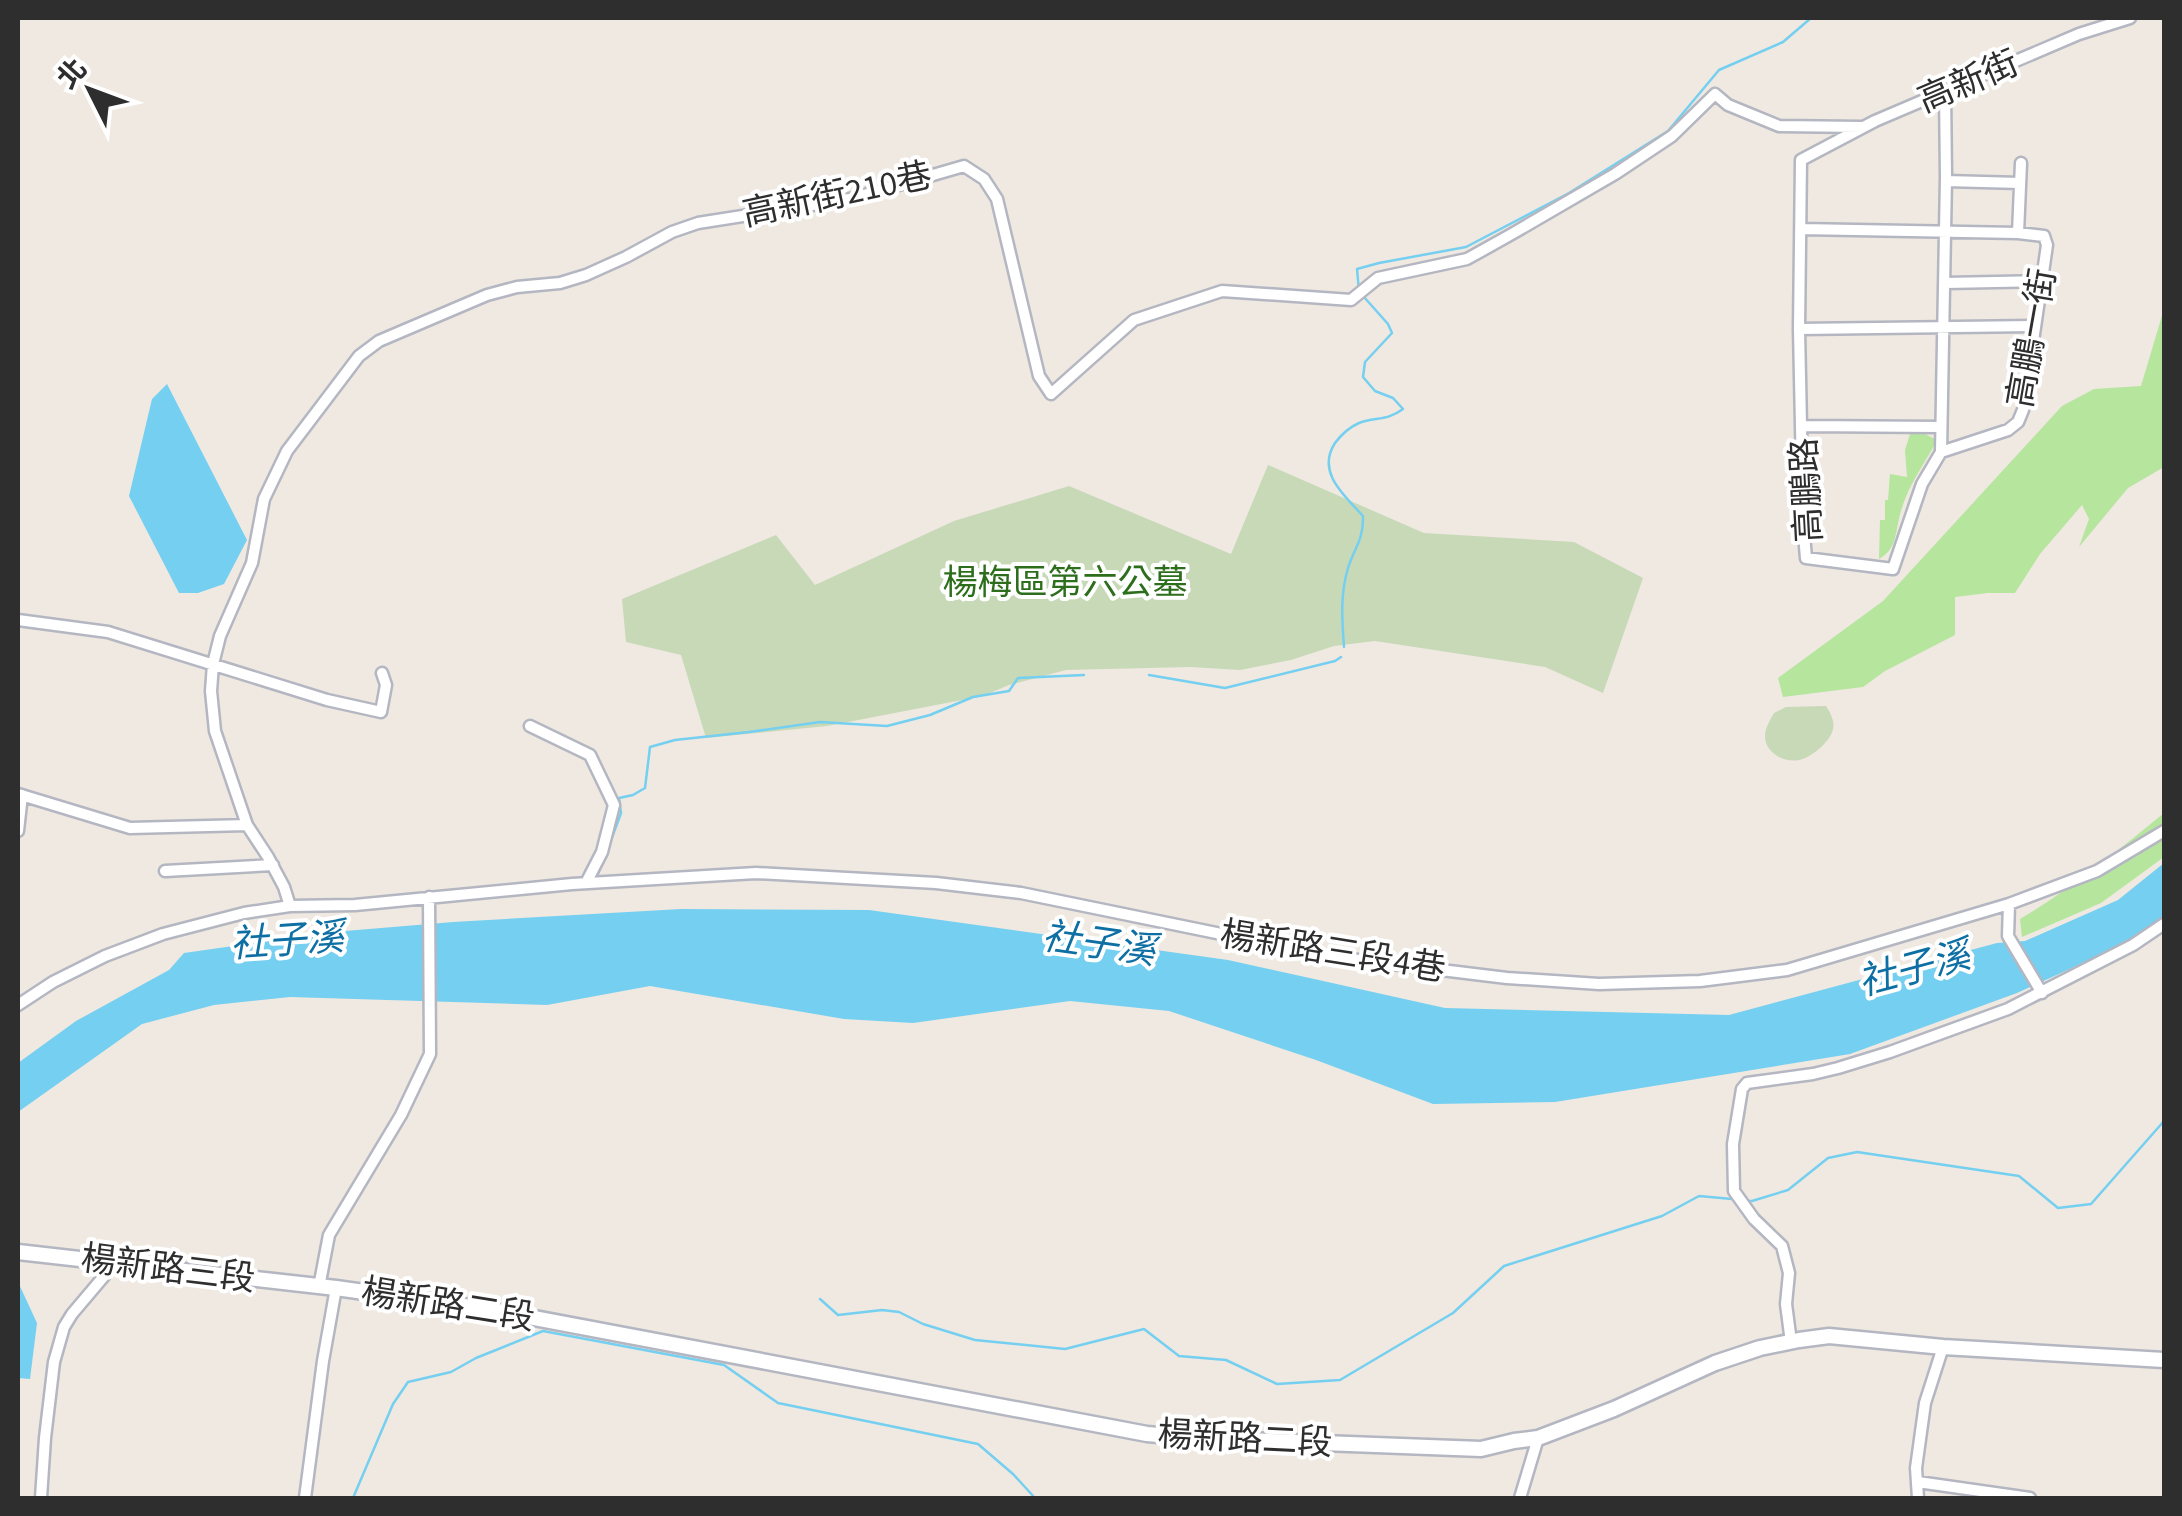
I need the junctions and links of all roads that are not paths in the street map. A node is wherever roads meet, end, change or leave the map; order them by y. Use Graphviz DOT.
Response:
graph roads {
  1 [pos="2130,18"];
  2 [pos="1945,91"];
  3 [pos="1862,127"];
  4 [pos="2021,163"];
  5 [pos="1946,181"];
  6 [pos="2020,183"];
  7 [pos="1801,229"];
  8 [pos="1945,232"];
  9 [pos="2018,233"];
  10 [pos="2041,281"];
  11 [pos="1945,282"];
  12 [pos="2036,326"];
  13 [pos="1944,328"];
  14 [pos="1799,329"];
  15 [pos="1802,426"];
  16 [pos="1941,427"];
  17 [pos="1941,452"];
  18 [pos="18,620"];
  19 [pos="214,664"];
  20 [pos="382,673"];
  21 [pos="530,726"];
  22 [pos="20,794"];
  23 [pos="246,825"];
  24 [pos="18,831"];
  25 [pos="2164,831"];
  26 [pos="272,865"];
  27 [pos="165,871"];
  28 [pos="586,883"];
  29 [pos="429,897"];
  30 [pos="2009,904"];
  31 [pos="290,906"];
  32 [pos="2164,924"];
  33 [pos="2040,990"];
  34 [pos="18,1005"];
  35 [pos="18,1252"];
  36 [pos="116,1262"];
  37 [pos="318,1286"];
  38 [pos="336,1288"];
  39 [pos="1791,1342"];
  40 [pos="1942,1347"];
  41 [pos="2164,1360"];
  42 [pos="1538,1438"];
  43 [pos="1918,1482"];
  44 [pos="1965,1494"];
  45 [pos="42,1498"];
  46 [pos="305,1498"];
  47 [pos="1520,1498"];
  48 [pos="1918,1498"];
  49 [pos="2026,1498"];
  1 -- 2 [label="street, 高新街"];
  2 -- 3 [label="street, 高新街"];
  2 -- 5 [label="street, 高鵬路"];
  3 -- 7 [label="street, 高鵬路"];
  3 -- 19 [label="street, 高新街210巷"];
  4 -- 6 [label="street"];
  5 -- 6 [label="street"];
  5 -- 8 [label="street, 高鵬路"];
  6 -- 9 [label="street"];
  7 -- 8 [label="street, 高鵬一街"];
  7 -- 14 [label="street, 高鵬路"];
  8 -- 9 [label="street, 高鵬一街"];
  8 -- 11 [label="street, 高鵬路"];
  9 -- 10 [label="street, 高鵬一街"];
  10 -- 11 [label="street"];
  10 -- 12 [label="street, 高鵬一街"];
  11 -- 13 [label="street, 高鵬路"];
  12 -- 13 [label="street"];
  12 -- 17 [label="street, 高鵬一街"];
  13 -- 14 [label="street"];
  13 -- 16 [label="street, 高鵬路"];
  14 -- 15 [label="street, 高鵬路"];
  15 -- 16 [label="street"];
  15 -- 17 [label="street, 高鵬路"];
  16 -- 17 [label="street, 高鵬路"];
  18 -- 19 [label="street"];
  19 -- 20 [label="street"];
  19 -- 23 [label="street, 高新街210巷"];
  21 -- 28 [label="street"];
  22 -- 23 [label="street"];
  22 -- 24 [label="street"];
  23 -- 26 [label="street, 高新街210巷"];
  25 -- 30 [label="street, 楊新路三段4巷"];
  26 -- 27 [label="street"];
  26 -- 31 [label="street, 高新街210巷"];
  28 -- 29 [label="street, 楊新路三段4巷"];
  28 -- 30 [label="street, 楊新路三段4巷"];
  29 -- 31 [label="street, 楊新路三段4巷"];
  29 -- 37 [label="street"];
  30 -- 33 [label="street"];
  31 -- 34 [label="street, 楊新路三段4巷"];
  32 -- 33 [label="street"];
  33 -- 39 [label="street"];
  35 -- 36 [label="main road, 楊新路三段"];
  36 -- 37 [label="main road, 楊新路三段"];
  36 -- 45 [label="street"];
  37 -- 38 [label="main road, 楊新路二段"];
  38 -- 42 [label="main road, 楊新路二段"];
  38 -- 46 [label="street"];
  39 -- 40 [label="main road, 楊新路二段"];
  39 -- 42 [label="main road, 楊新路二段"];
  40 -- 41 [label="main road, 楊新路二段"];
  40 -- 43 [label="street"];
  42 -- 47 [label="street"];
  43 -- 44 [label="street"];
  43 -- 48 [label="street"];
  44 -- 49 [label="street"];
}
